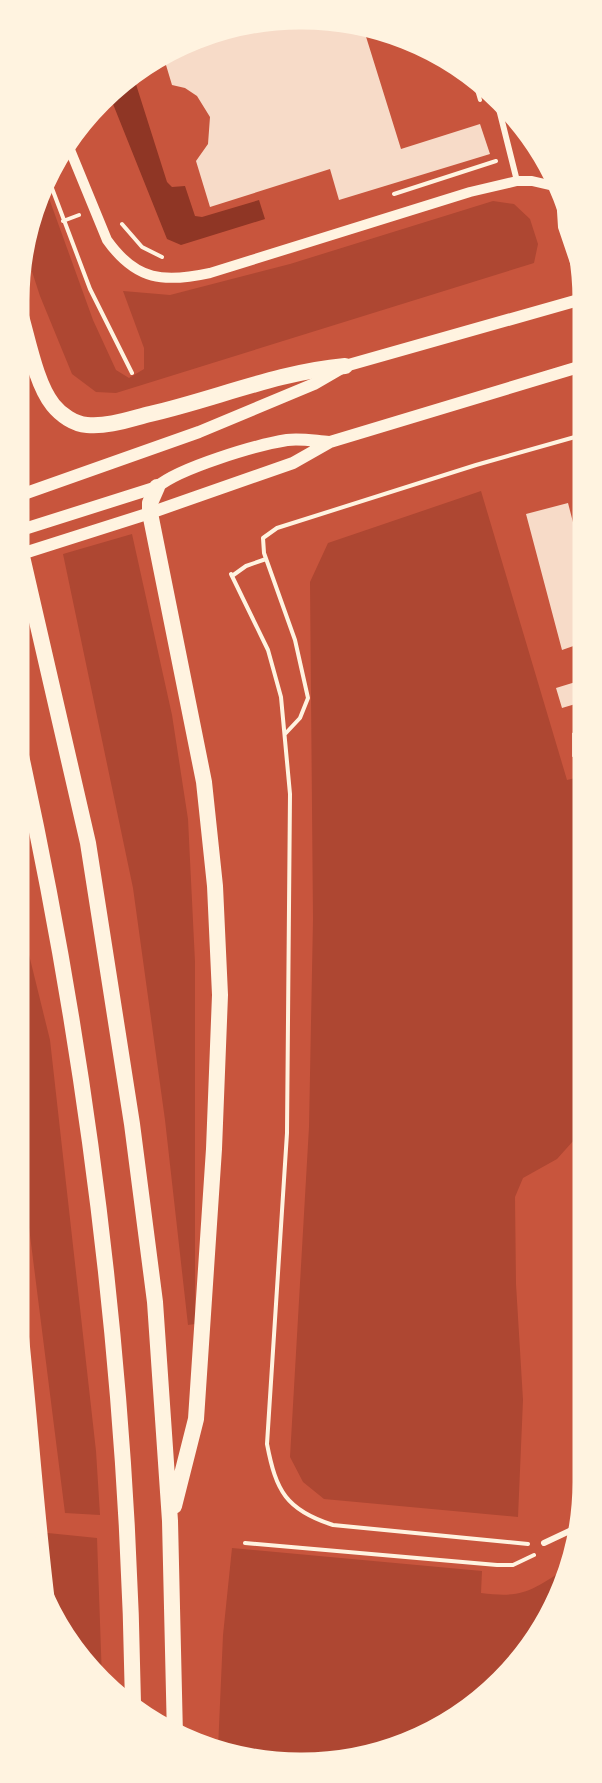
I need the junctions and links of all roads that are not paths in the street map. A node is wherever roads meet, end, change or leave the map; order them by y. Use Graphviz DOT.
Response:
graph roads {
  1 [pos="501,115"];
  2 [pos="72,154"];
  3 [pos="518,181"];
  4 [pos="548,187"];
  5 [pos="574,301"];
  6 [pos="28,339"];
  7 [pos="345,366"];
  8 [pos="574,368"];
  9 [pos="330,442"];
  10 [pos="157,487"];
  11 [pos="28,493"];
  12 [pos="150,513"];
  13 [pos="28,528"];
  14 [pos="28,552"];
  15 [pos="28,583"];
  16 [pos="28,790"];
  17 [pos="28,1400"];
  18 [pos="170,1521"];
  19 [pos="569,1531"];
  20 [pos="544,1543"];
  21 [pos="43,1570"];
  22 [pos="133,1696"];
  23 [pos="175,1723"];
  1 -- 3 [label="street"];
  2 -- 3 [label="street"];
  3 -- 4 [label="street"];
  5 -- 7 [label="main road"];
  6 -- 7 [label="highway"];
  7 -- 11 [label="main road"];
  8 -- 9 [label="main road"];
  9 -- 10 [label="main road"];
  9 -- 12 [label="main road"];
  10 -- 12 [label="highway"];
  10 -- 13 [label="main road"];
  12 -- 14 [label="main road"];
  12 -- 18 [label="highway"];
  15 -- 18 [label="highway"];
  16 -- 22 [label="highway"];
  17 -- 21 [label="highway"];
  18 -- 23 [label="highway"];
  19 -- 20 [label="street"];
}
